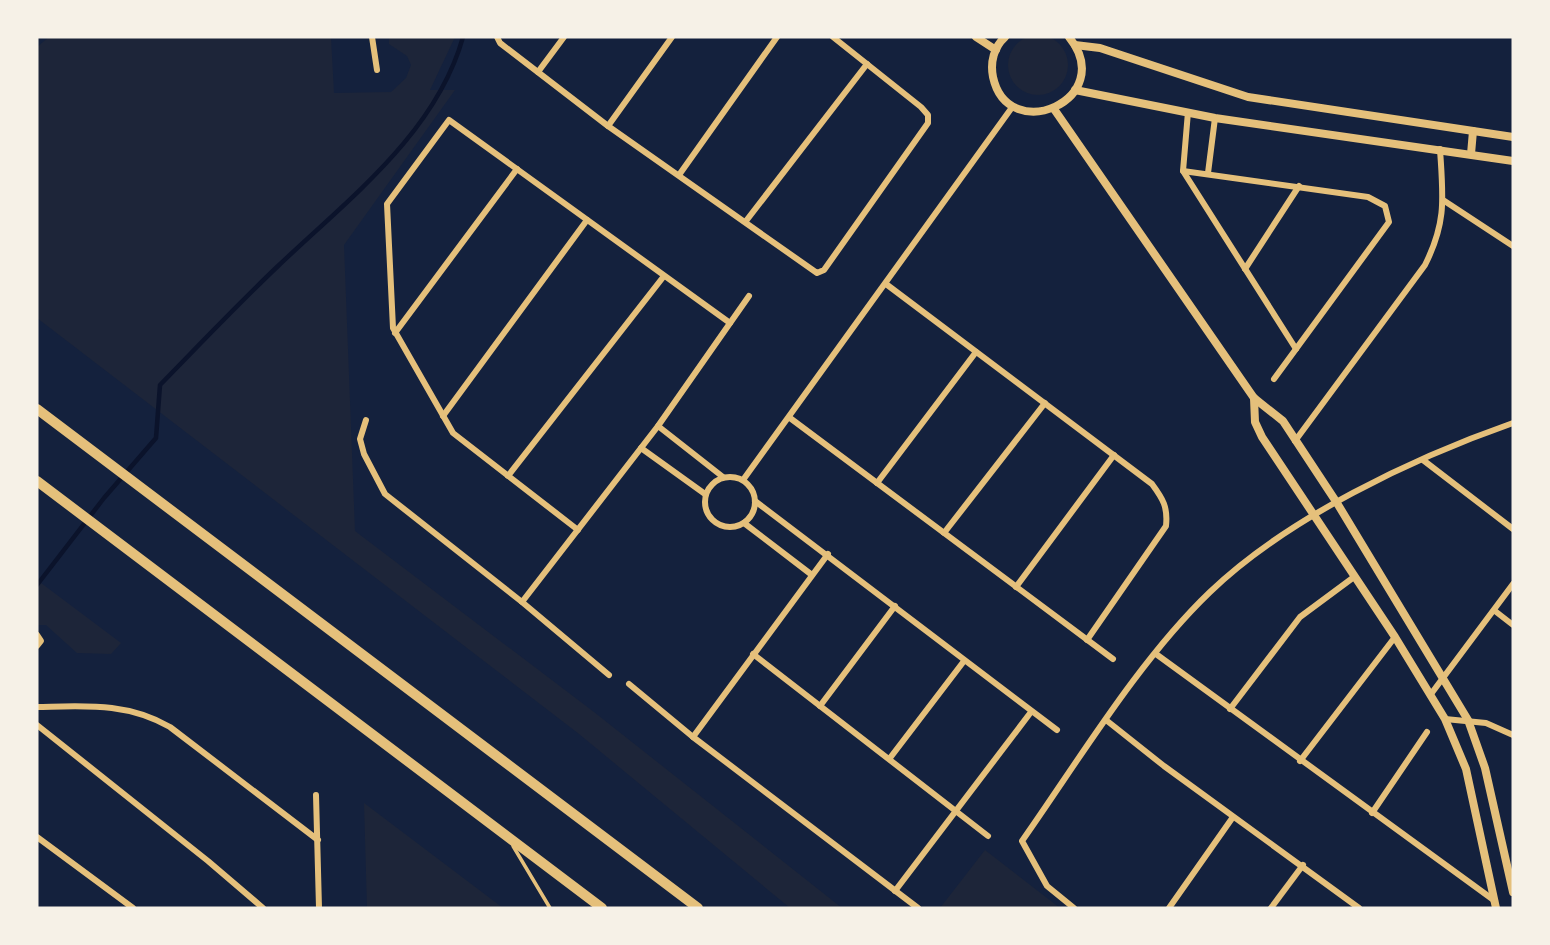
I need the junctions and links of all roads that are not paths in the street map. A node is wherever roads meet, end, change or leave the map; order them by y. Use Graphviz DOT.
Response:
graph roads {
  1 [pos="372,37"];
  2 [pos="497,37"];
  3 [pos="564,37"];
  4 [pos="672,37"];
  5 [pos="777,37"];
  6 [pos="833,37"];
  7 [pos="976,37"];
  8 [pos="1005,37"];
  9 [pos="1069,37"];
  10 [pos="1075,45"];
  11 [pos="996,50"];
  12 [pos="867,64"];
  13 [pos="377,70"];
  14 [pos="538,72"];
  15 [pos="1075,90"];
  16 [pos="1013,106"];
  17 [pos="1054,108"];
  18 [pos="1188,112"];
  19 [pos="1215,118"];
  20 [pos="608,126"];
  21 [pos="1473,131"];
  22 [pos="1513,137"];
  23 [pos="1440,149"];
  24 [pos="1471,154"];
  25 [pos="1513,161"];
  26 [pos="517,169"];
  27 [pos="1183,171"];
  28 [pos="1208,173"];
  29 [pos="679,175"];
  30 [pos="1299,186"];
  31 [pos="1443,200"];
  32 [pos="587,220"];
  33 [pos="746,221"];
  34 [pos="1513,246"];
  35 [pos="1245,269"];
  36 [pos="664,276"];
  37 [pos="886,284"];
  38 [pos="749,296"];
  39 [pos="730,323"];
  40 [pos="395,333"];
  41 [pos="1296,349"];
  42 [pos="976,352"];
  43 [pos="1274,379"];
  44 [pos="1254,398"];
  45 [pos="1045,404"];
  46 [pos="37,409"];
  47 [pos="443,416"];
  48 [pos="790,418"];
  49 [pos="366,420"];
  50 [pos="1513,423"];
  51 [pos="657,426"];
  52 [pos="1295,441"];
  53 [pos="641,448"];
  54 [pos="1114,455"];
  55 [pos="1423,460"];
  56 [pos="508,476"];
  57 [pos="723,477"];
  58 [pos="743,480"];
  59 [pos="37,481"];
  60 [pos="877,483"];
  61 [pos="705,494"];
  62 [pos="755,501"];
  63 [pos="1337,503"];
  64 [pos="1314,516"];
  65 [pos="744,523"];
  66 [pos="1513,529"];
  67 [pos="578,530"];
  68 [pos="944,533"];
  69 [pos="828,554"];
  70 [pos="812,575"];
  71 [pos="1354,578"];
  72 [pos="1513,584"];
  73 [pos="1016,587"];
  74 [pos="522,602"];
  75 [pos="895,606"];
  76 [pos="1495,611"];
  77 [pos="1513,625"];
  78 [pos="37,635"];
  79 [pos="1395,637"];
  80 [pos="1087,640"];
  81 [pos="37,646"];
  82 [pos="753,654"];
  83 [pos="1156,654"];
  84 [pos="1112,659"];
  85 [pos="964,662"];
  86 [pos="609,675"];
  87 [pos="1444,678"];
  88 [pos="629,684"];
  89 [pos="1431,694"];
  90 [pos="820,706"];
  91 [pos="37,707"];
  92 [pos="1230,709"];
  93 [pos="1031,712"];
  94 [pos="1445,719"];
  95 [pos="1107,720"];
  96 [pos="1468,720"];
  97 [pos="37,725"];
  98 [pos="1057,730"];
  99 [pos="1427,732"];
  100 [pos="1513,735"];
  101 [pos="693,737"];
  102 [pos="890,758"];
  103 [pos="1300,761"];
  104 [pos="316,795"];
  105 [pos="956,811"];
  106 [pos="1372,813"];
  107 [pos="1233,817"];
  108 [pos="988,836"];
  109 [pos="37,837"];
  110 [pos="509,838"];
  111 [pos="318,840"];
  112 [pos="1303,865"];
  113 [pos="895,891"];
  114 [pos="1513,892"];
  115 [pos="1496,906"];
  116 [pos="133,908"];
  117 [pos="263,908"];
  118 [pos="319,908"];
  119 [pos="550,908"];
  120 [pos="602,908"];
  121 [pos="698,908"];
  122 [pos="918,908"];
  123 [pos="1074,908"];
  124 [pos="1169,908"];
  125 [pos="1271,908"];
  126 [pos="1359,908"];
  1 -- 13 [label="street"];
  2 -- 14 [label="street"];
  3 -- 14 [label="street"];
  4 -- 20 [label="street"];
  5 -- 29 [label="street"];
  6 -- 12 [label="street"];
  7 -- 11 [label="street"];
  8 -- 11 [label="street"];
  9 -- 10 [label="street"];
  10 -- 15 [label="street"];
  10 -- 21 [label="street"];
  11 -- 16 [label="street"];
  12 -- 33 [label="street"];
  12 -- 33 [label="street"];
  14 -- 20 [label="street"];
  15 -- 17 [label="street"];
  15 -- 18 [label="street"];
  16 -- 17 [label="street"];
  16 -- 37 [label="street"];
  17 -- 44 [label="street"];
  18 -- 19 [label="street"];
  18 -- 27 [label="street"];
  19 -- 23 [label="street"];
  19 -- 28 [label="street"];
  20 -- 29 [label="street"];
  21 -- 22 [label="street"];
  21 -- 24 [label="street"];
  23 -- 24 [label="street"];
  23 -- 31 [label="street"];
  24 -- 25 [label="street"];
  26 -- 32 [label="street"];
  26 -- 40 [label="street"];
  26 -- 40 [label="street"];
  27 -- 28 [label="street"];
  27 -- 35 [label="street"];
  28 -- 30 [label="street"];
  29 -- 33 [label="street"];
  30 -- 35 [label="street"];
  30 -- 41 [label="street"];
  31 -- 34 [label="street"];
  31 -- 52 [label="street"];
  32 -- 36 [label="street"];
  32 -- 47 [label="street"];
  35 -- 41 [label="street"];
  36 -- 39 [label="street"];
  36 -- 56 [label="street"];
  37 -- 42 [label="street"];
  37 -- 48 [label="street"];
  38 -- 39 [label="street"];
  39 -- 51 [label="street"];
  40 -- 47 [label="street"];
  41 -- 43 [label="street"];
  42 -- 45 [label="street"];
  42 -- 60 [label="street"];
  44 -- 52 [label="street"];
  44 -- 64 [label="street"];
  45 -- 54 [label="street"];
  45 -- 68 [label="street"];
  46 -- 121 [label="highway"];
  47 -- 56 [label="street"];
  48 -- 58 [label="street"];
  48 -- 60 [label="street"];
  49 -- 74 [label="street"];
  50 -- 55 [label="street"];
  51 -- 53 [label="street"];
  51 -- 57 [label="street"];
  52 -- 63 [label="street"];
  53 -- 61 [label="street"];
  53 -- 67 [label="street"];
  54 -- 73 [label="street"];
  54 -- 80 [label="street"];
  55 -- 63 [label="street"];
  55 -- 66 [label="street"];
  56 -- 67 [label="street"];
  57 -- 58 [label="street"];
  57 -- 61 [label="street"];
  58 -- 62 [label="street"];
  59 -- 110 [label="highway"];
  60 -- 68 [label="street"];
  61 -- 65 [label="street"];
  62 -- 65 [label="street"];
  62 -- 69 [label="street"];
  63 -- 64 [label="street"];
  63 -- 87 [label="street"];
  64 -- 71 [label="street"];
  64 -- 83 [label="street"];
  65 -- 70 [label="street"];
  67 -- 74 [label="street"];
  68 -- 73 [label="street"];
  69 -- 70 [label="street"];
  69 -- 75 [label="street"];
  70 -- 82 [label="street"];
  71 -- 79 [label="street"];
  71 -- 92 [label="street"];
  72 -- 76 [label="street"];
  73 -- 80 [label="street"];
  74 -- 86 [label="street"];
  75 -- 85 [label="street"];
  75 -- 90 [label="street"];
  76 -- 77 [label="street"];
  76 -- 87 [label="street"];
  78 -- 81 [label="street"];
  79 -- 89 [label="street"];
  79 -- 103 [label="street"];
  80 -- 84 [label="street"];
  82 -- 90 [label="street"];
  82 -- 101 [label="street"];
  83 -- 92 [label="street"];
  83 -- 95 [label="street"];
  85 -- 93 [label="street"];
  85 -- 102 [label="street"];
  87 -- 89 [label="street"];
  87 -- 96 [label="street"];
  88 -- 101 [label="street"];
  89 -- 94 [label="street"];
  90 -- 102 [label="street"];
  91 -- 111 [label="street"];
  92 -- 103 [label="street"];
  93 -- 98 [label="street"];
  93 -- 105 [label="street"];
  94 -- 96 [label="street"];
  94 -- 115 [label="street"];
  95 -- 107 [label="street"];
  95 -- 123 [label="street"];
  96 -- 100 [label="street"];
  96 -- 114 [label="street"];
  97 -- 117 [label="street"];
  99 -- 106 [label="street"];
  101 -- 113 [label="street"];
  102 -- 105 [label="street"];
  103 -- 106 [label="street"];
  104 -- 111 [label="street"];
  105 -- 108 [label="street"];
  105 -- 113 [label="street"];
  106 -- 115 [label="street"];
  107 -- 112 [label="street"];
  107 -- 124 [label="street"];
  109 -- 116 [label="street"];
  110 -- 119 [label="lane"];
  110 -- 120 [label="highway"];
  111 -- 118 [label="street"];
  112 -- 125 [label="street"];
  112 -- 126 [label="street"];
  113 -- 122 [label="street"];
}
